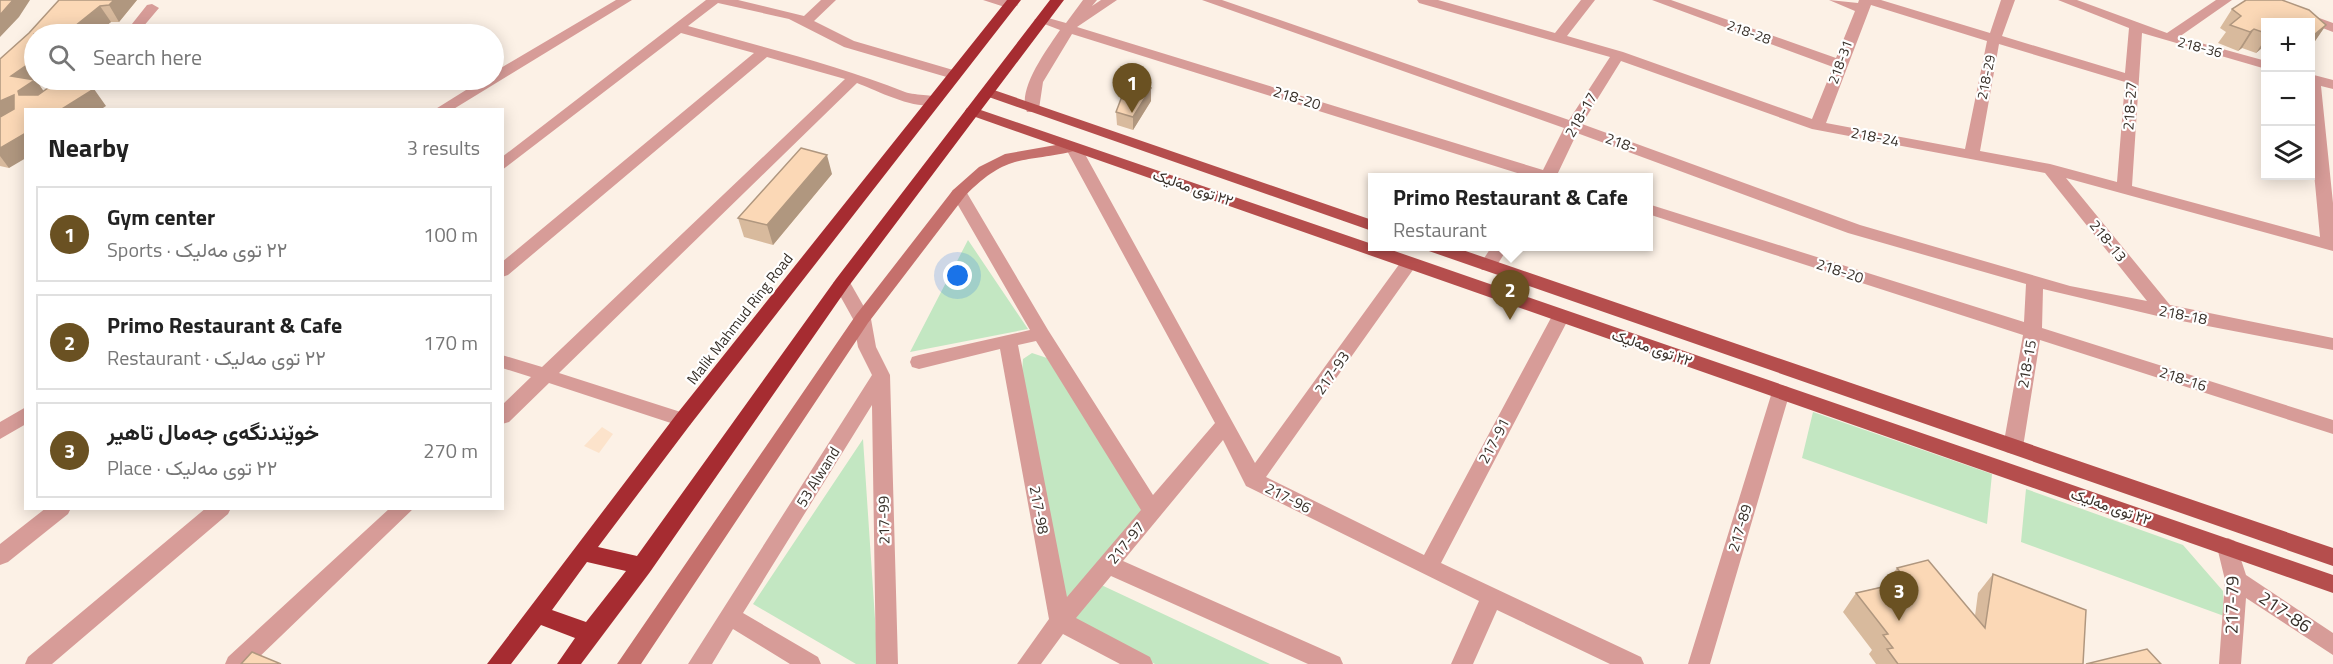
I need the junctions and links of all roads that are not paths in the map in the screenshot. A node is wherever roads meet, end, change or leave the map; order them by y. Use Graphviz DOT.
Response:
graph roads {
  1 [pos="625,0"];
  2 [pos="714,0"];
  3 [pos="720,0"];
  4 [pos="829,0"];
  5 [pos="990,0"];
  6 [pos="1056,0"];
  7 [pos="1090,0"];
  8 [pos="1110,0"];
  9 [pos="1209,0"];
  10 [pos="1588,0"];
  11 [pos="1659,0"];
  12 [pos="1836,0"];
  13 [pos="2008,0"];
  14 [pos="2065,0"];
  15 [pos="2224,0"];
  16 [pos="2257,0"];
  17 [pos="1431,1"];
  18 [pos="1012,3"];
  19 [pos="1864,3"];
  20 [pos="152,8"];
  21 [pos="1041,20"];
  22 [pos="806,21"];
  23 [pos="138,24"];
  24 [pos="2136,25"];
  25 [pos="680,28"];
  26 [pos="1070,28"];
  27 [pos="2333,28"];
  28 [pos="1558,38"];
  29 [pos="2168,38"];
  30 [pos="1995,39"];
  31 [pos="764,52"];
  32 [pos="1618,55"];
  33 [pos="1839,64"];
  34 [pos="2261,64"];
  35 [pos="504,72"];
  36 [pos="955,75"];
  37 [pos="855,78"];
  38 [pos="2315,79"];
  39 [pos="2132,80"];
  40 [pos="2333,85"];
  41 [pos="68,90"];
  42 [pos="474,90"];
  43 [pos="988,92"];
  44 [pos="936,100"];
  45 [pos="2315,105"];
  46 [pos="42,108"];
  47 [pos="444,108"];
  48 [pos="1032,109"];
  49 [pos="972,111"];
  50 [pos="1573,126"];
  51 [pos="1817,126"];
  52 [pos="1073,147"];
  53 [pos="1971,156"];
  54 [pos="504,163"];
  55 [pos="2050,170"];
  56 [pos="1535,173"];
  57 [pos="1550,173"];
  58 [pos="2124,188"];
  59 [pos="959,194"];
  60 [pos="1653,211"];
  61 [pos="1368,225"];
  62 [pos="2331,246"];
  63 [pos="1368,249"];
  64 [pos="1374,251"];
  65 [pos="1446,251"];
  66 [pos="1498,251"];
  67 [pos="1409,263"];
  68 [pos="1488,266"];
  69 [pos="504,270"];
  70 [pos="2035,280"];
  71 [pos="842,283"];
  72 [pos="2166,312"];
  73 [pos="1561,316"];
  74 [pos="862,319"];
  75 [pos="2033,332"];
  76 [pos="1041,334"];
  77 [pos="1008,341"];
  78 [pos="2333,344"];
  79 [pos="504,362"];
  80 [pos="919,362"];
  81 [pos="547,375"];
  82 [pos="881,375"];
  83 [pos="1781,392"];
  84 [pos="24,415"];
  85 [pos="504,415"];
  86 [pos="683,420"];
  87 [pos="1225,424"];
  88 [pos="2333,427"];
  89 [pos="0,432"];
  90 [pos="2013,447"];
  91 [pos="1253,480"];
  92 [pos="58,510"];
  93 [pos="219,510"];
  94 [pos="402,510"];
  95 [pos="1152,510"];
  96 [pos="2228,547"];
  97 [pos="584,553"];
  98 [pos="0,556"];
  99 [pos="2333,557"];
  100 [pos="1109,565"];
  101 [pos="642,566"];
  102 [pos="1428,567"];
  103 [pos="2236,580"];
  104 [pos="2333,584"];
  105 [pos="1491,598"];
  106 [pos="537,614"];
  107 [pos="730,616"];
  108 [pos="1060,621"];
  109 [pos="591,634"];
  110 [pos="2333,645"];
  111 [pos="36,664"];
  112 [pos="236,664"];
  113 [pos="498,664"];
  114 [pos="568,664"];
  115 [pos="628,664"];
  116 [pos="699,664"];
  117 [pos="810,664"];
  118 [pos="887,664"];
  119 [pos="1028,664"];
  120 [pos="1142,664"];
  121 [pos="1332,664"];
  122 [pos="1462,664"];
  123 [pos="1633,664"];
  124 [pos="1699,664"];
  125 [pos="2230,664"];
  1 -- 35 [label="street"];
  2 -- 25 [label="street"];
  3 -- 22 [label="street"];
  4 -- 22 [label="street"];
  5 -- 18 [label="street"];
  6 -- 21 [label="highway"];
  7 -- 26 [label="street"];
  8 -- 26 [label="street"];
  9 -- 50 [label="street, 218-"];
  10 -- 28 [label="street"];
  11 -- 33 [label="street, 218-28"];
  12 -- 19 [label="street"];
  13 -- 30 [label="street, 218-29"];
  14 -- 24 [label="street, 218-36"];
  15 -- 29 [label="street"];
  16 -- 27 [label="street"];
  17 -- 28 [label="street, 218-24"];
  18 -- 36 [label="highway, Malik Mahmud Ring Road"];
  19 -- 30 [label="street"];
  19 -- 33 [label="street, 218-31"];
  20 -- 23 [label="street"];
  21 -- 26 [label="street, 218-20"];
  21 -- 43 [label="highway"];
  22 -- 36 [label="street"];
  24 -- 29 [label="street, 218-36"];
  24 -- 39 [label="street, 218-27"];
  25 -- 31 [label="street"];
  25 -- 54 [label="street"];
  26 -- 48 [label="street"];
  26 -- 56 [label="street, 218-20"];
  28 -- 32 [label="street, 218-24"];
  29 -- 34 [label="street, 218-36"];
  30 -- 39 [label="street"];
  30 -- 53 [label="street, 218-29"];
  31 -- 37 [label="street"];
  31 -- 69 [label="street"];
  32 -- 50 [label="street, 218-17"];
  32 -- 51 [label="street, 218-24"];
  33 -- 51 [label="street, 218-31"];
  36 -- 44 [label="highway, Malik Mahmud Ring Road"];
  37 -- 44 [label="street"];
  37 -- 81 [label="street"];
  38 -- 40 [label="street"];
  39 -- 58 [label="street, 218-27"];
  41 -- 46 [label="street"];
  42 -- 47 [label="street"];
  43 -- 48 [label="main road, ٢٢ توی مەلیک"];
  43 -- 49 [label="highway"];
  44 -- 86 [label="highway, Malik Mahmud Ring Road"];
  45 -- 62 [label="street"];
  48 -- 61 [label="main road, ٢٢ توی مەلیک"];
  49 -- 52 [label="main road, ٢٢ توی مەلیک"];
  49 -- 71 [label="highway"];
  50 -- 57 [label="street, 218-17"];
  50 -- 70 [label="street, 218-"];
  51 -- 53 [label="street, 218-24"];
  52 -- 59 [label="main road"];
  52 -- 63 [label="main road, ٢٢ توی مەلیک"];
  52 -- 87 [label="street, 217-96"];
  53 -- 55 [label="street, 218-24"];
  55 -- 58 [label="street, 218-24"];
  55 -- 72 [label="street, 218-13"];
  58 -- 62 [label="street, 218-24"];
  59 -- 74 [label="main road"];
  59 -- 76 [label="street"];
  60 -- 75 [label="street, 218-20"];
  64 -- 67 [label="main road, ٢٢ توی مەلیک"];
  65 -- 68 [label="main road, ٢٢ توی مەلیک"];
  66 -- 68 [label="street"];
  67 -- 73 [label="main road, ٢٢ توی مەلیک"];
  67 -- 91 [label="street, 217-93"];
  68 -- 90 [label="main road, ٢٢ توی مەلیک"];
  70 -- 72 [label="street, 218-18"];
  70 -- 75 [label="street, 218-15"];
  71 -- 74 [label="street"];
  71 -- 101 [label="highway"];
  72 -- 78 [label="street, 218-18"];
  73 -- 83 [label="main road, ٢٢ توی مەلیک"];
  73 -- 102 [label="street, 217-91"];
  74 -- 82 [label="street"];
  74 -- 115 [label="main road"];
  75 -- 88 [label="street, 218-16"];
  75 -- 90 [label="street, 218-15"];
  76 -- 77 [label="street"];
  76 -- 95 [label="street"];
  77 -- 80 [label="street"];
  77 -- 108 [label="street, 217-98"];
  79 -- 81 [label="street"];
  81 -- 85 [label="street"];
  81 -- 86 [label="street"];
  82 -- 107 [label="street, 53 Alwand"];
  82 -- 118 [label="street, 217-99"];
  83 -- 96 [label="main road, ٢٢ توی مەلیک"];
  83 -- 124 [label="street, 217-89"];
  84 -- 89 [label="street"];
  86 -- 97 [label="highway, Malik Mahmud Ring Road"];
  87 -- 91 [label="street, 217-96"];
  87 -- 95 [label="street, 217-97"];
  90 -- 99 [label="main road, ٢٢ توی مەلیک"];
  91 -- 102 [label="street, 217-96"];
  92 -- 98 [label="street"];
  93 -- 111 [label="street"];
  94 -- 112 [label="street"];
  95 -- 100 [label="street, 217-97"];
  96 -- 103 [label="street, 217-79"];
  96 -- 104 [label="main road, ٢٢ توی مەلیک"];
  97 -- 101 [label="highway"];
  97 -- 106 [label="highway, Malik Mahmud Ring Road"];
  100 -- 108 [label="street, 217-97"];
  100 -- 121 [label="street"];
  101 -- 109 [label="highway"];
  102 -- 105 [label="street, 217-96"];
  103 -- 110 [label="street, 217-86"];
  103 -- 125 [label="street, 217-79"];
  105 -- 122 [label="street"];
  105 -- 123 [label="street, 217-96"];
  106 -- 109 [label="highway"];
  106 -- 113 [label="highway, Malik Mahmud Ring Road"];
  107 -- 116 [label="street, 53 Alwand"];
  107 -- 117 [label="street"];
  108 -- 119 [label="street, 217-97"];
  108 -- 120 [label="street"];
  109 -- 114 [label="highway"];
}
